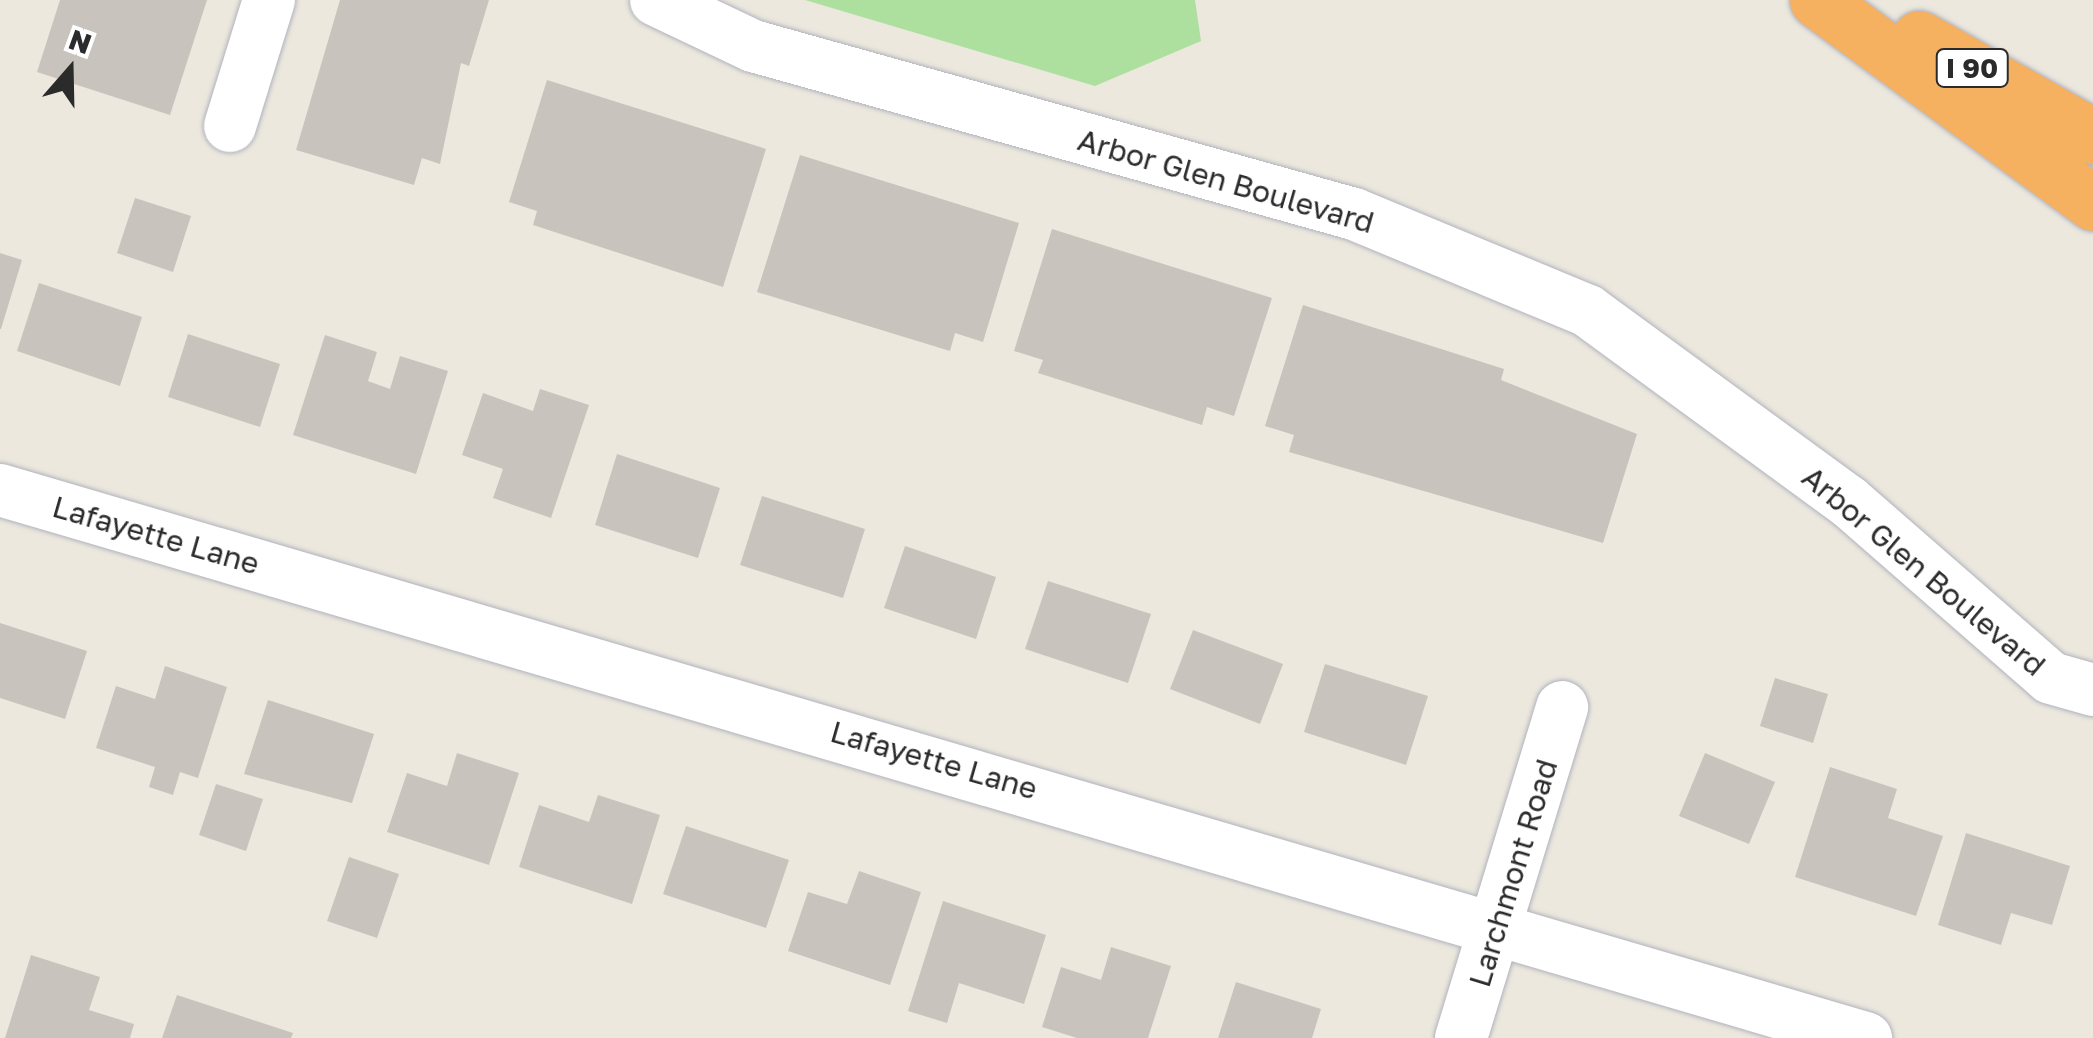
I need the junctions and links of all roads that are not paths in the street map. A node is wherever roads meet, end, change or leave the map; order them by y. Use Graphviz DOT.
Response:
graph roads {
  1 [pos="269,0"];
  2 [pos="656,0"];
  3 [pos="1817,0"];
  4 [pos="1851,0"];
  5 [pos="230,126"];
  6 [pos="2093,136"];
  7 [pos="2093,202"];
  8 [pos="0,490"];
  9 [pos="2093,690"];
  10 [pos="1562,707"];
  11 [pos="1502,924"];
  12 [pos="1461,1038"];
  13 [pos="1866,1038"];
  1 -- 5 [label="street"];
  2 -- 9 [label="street, Arbor Glen Boulevard"];
  3 -- 7 [label="highway"];
  4 -- 6 [label="highway, I 90"];
  8 -- 11 [label="street, Lafayette Lane"];
  10 -- 11 [label="street, Larchmont Road"];
  11 -- 12 [label="street, Larchmont Road"];
  11 -- 13 [label="street, Lafayette Lane"];
}
